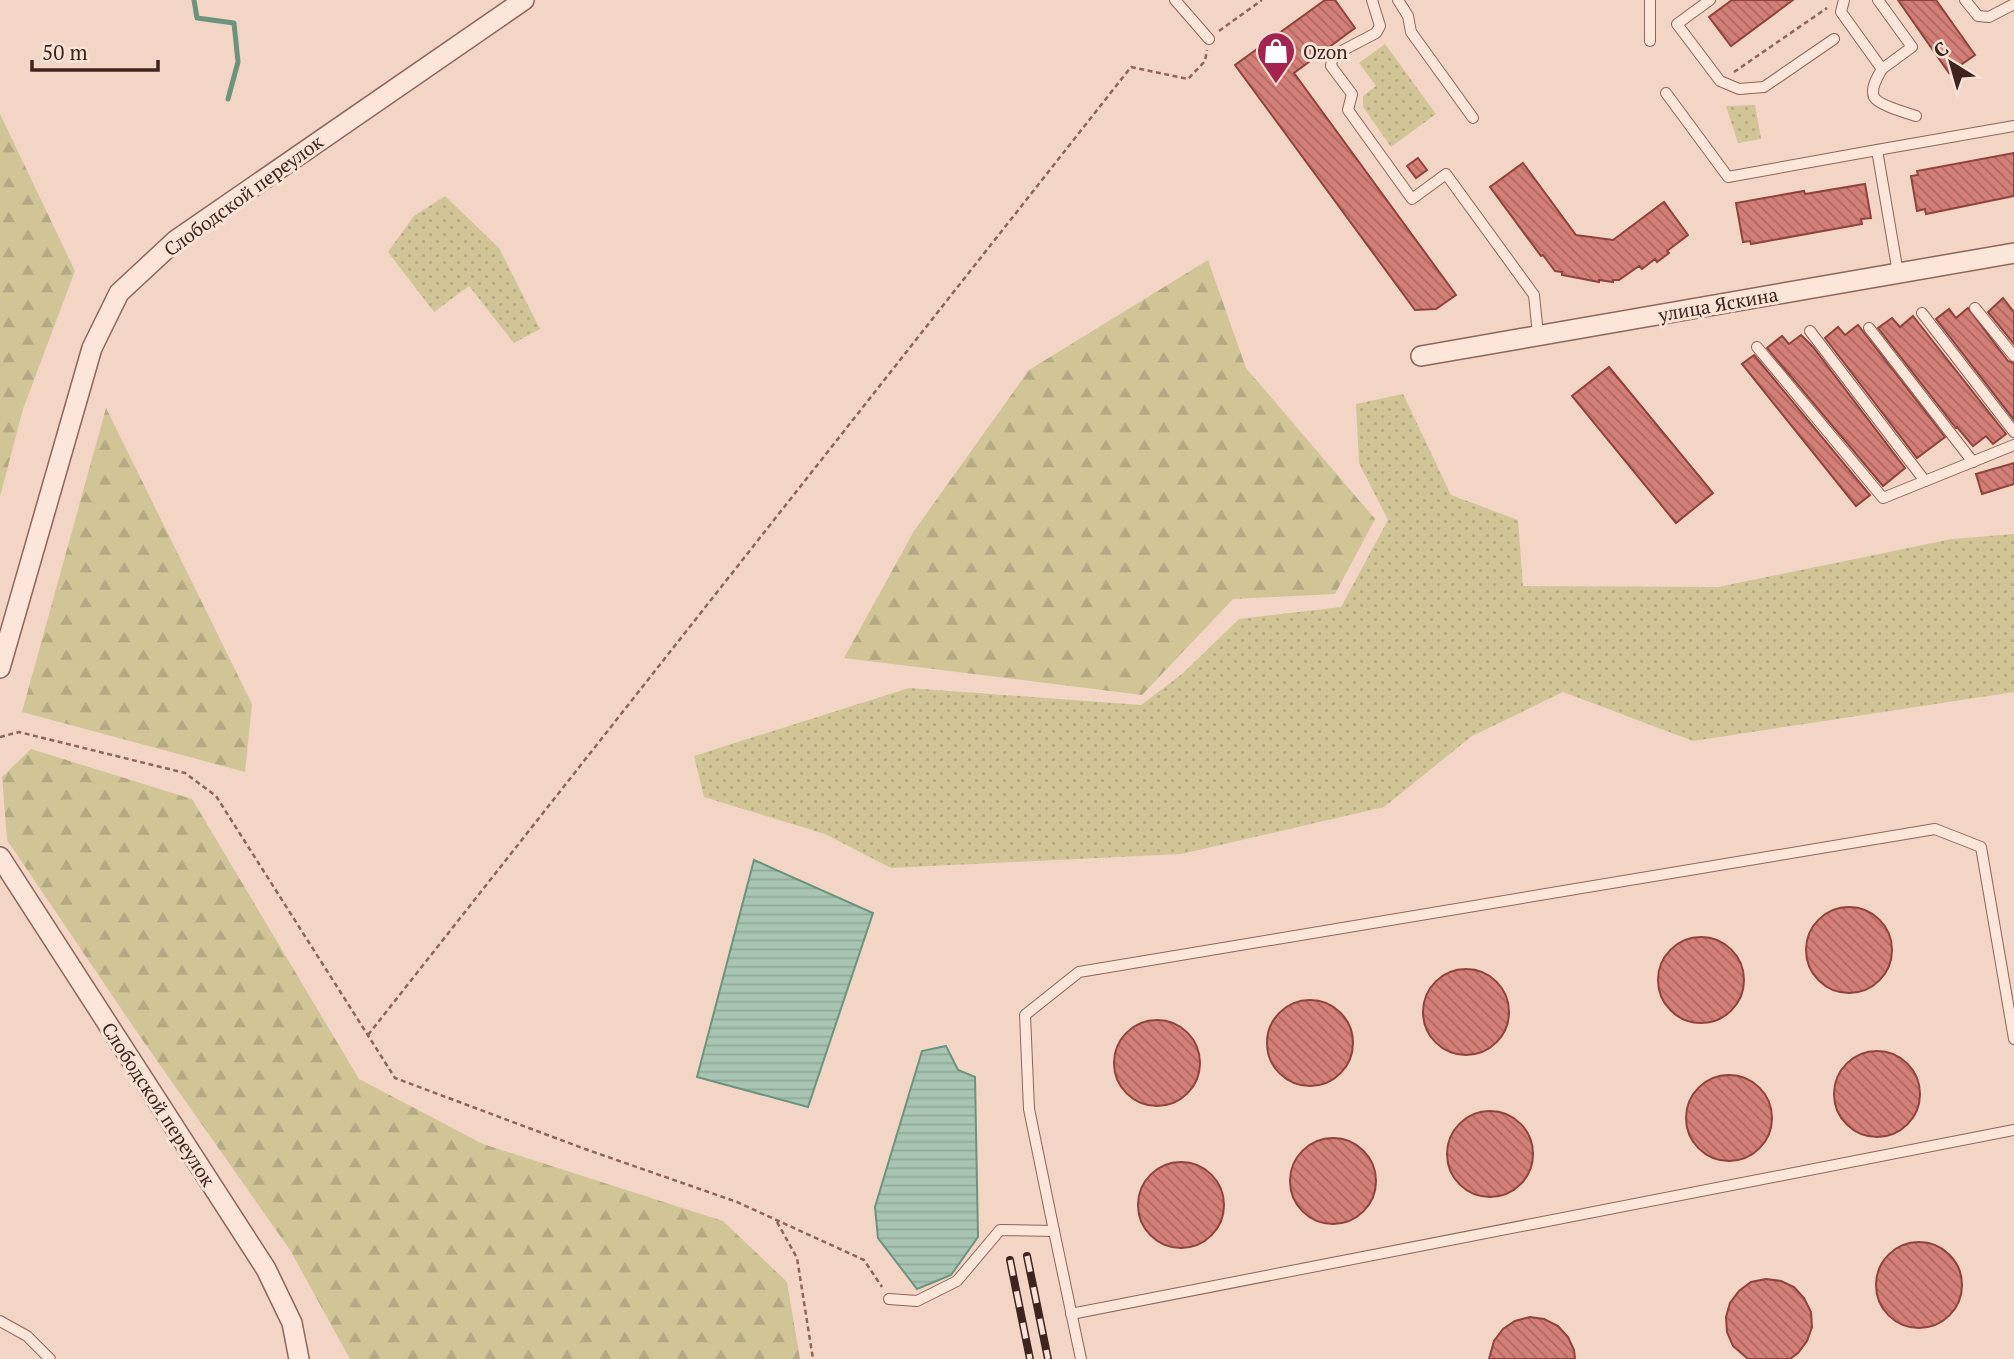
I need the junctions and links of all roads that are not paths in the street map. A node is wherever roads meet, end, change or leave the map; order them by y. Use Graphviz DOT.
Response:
graph roads {
  1 [pos="524,0"];
  2 [pos="1175,0"];
  3 [pos="1372,0"];
  4 [pos="1398,0"];
  5 [pos="1650,0"];
  6 [pos="1710,0"];
  7 [pos="1844,0"];
  8 [pos="1878,0"];
  9 [pos="1965,0"];
  10 [pos="2014,4"];
  11 [pos="1209,39"];
  12 [pos="1834,39"];
  13 [pos="1650,41"];
  14 [pos="1882,69"];
  15 [pos="1666,93"];
  16 [pos="1916,116"];
  17 [pos="1473,118"];
  18 [pos="2014,126"];
  19 [pos="1877,150"];
  20 [pos="2014,253"];
  21 [pos="1898,273"];
  22 [pos="1975,308"];
  23 [pos="1922,313"];
  24 [pos="1869,328"];
  25 [pos="1810,331"];
  26 [pos="1538,335"];
  27 [pos="1757,347"];
  28 [pos="1421,356"];
  29 [pos="2014,356"];
  30 [pos="2014,432"];
  31 [pos="2014,445"];
  32 [pos="1973,462"];
  33 [pos="1926,481"];
  34 [pos="0,668"];
  35 [pos="0,857"];
  36 [pos="2014,1039"];
  37 [pos="2014,1130"];
  38 [pos="1054,1231"];
  39 [pos="890,1299"];
  40 [pos="1071,1314"];
  41 [pos="0,1321"];
  42 [pos="50,1359"];
  43 [pos="299,1359"];
  44 [pos="1081,1359"];
  1 -- 34 [label="street, Слободской переулок"];
  2 -- 11 [label="lane"];
  3 -- 26 [label="lane"];
  4 -- 17 [label="lane"];
  5 -- 13 [label="lane"];
  6 -- 12 [label="lane"];
  7 -- 14 [label="lane"];
  8 -- 14 [label="lane"];
  9 -- 10 [label="lane"];
  14 -- 16 [label="lane"];
  15 -- 19 [label="lane"];
  18 -- 19 [label="lane"];
  19 -- 21 [label="lane"];
  20 -- 21 [label="street, улица Яскина"];
  21 -- 26 [label="street, улица Яскина"];
  22 -- 29 [label="lane"];
  23 -- 30 [label="lane"];
  24 -- 32 [label="lane"];
  25 -- 33 [label="lane"];
  26 -- 28 [label="street, улица Яскина"];
  27 -- 33 [label="lane"];
  31 -- 32 [label="lane"];
  32 -- 33 [label="lane"];
  35 -- 43 [label="street, Слободской переулок"];
  36 -- 38 [label="lane"];
  37 -- 40 [label="lane"];
  38 -- 39 [label="lane"];
  38 -- 40 [label="lane"];
  40 -- 44 [label="lane"];
  41 -- 42 [label="lane"];
}
